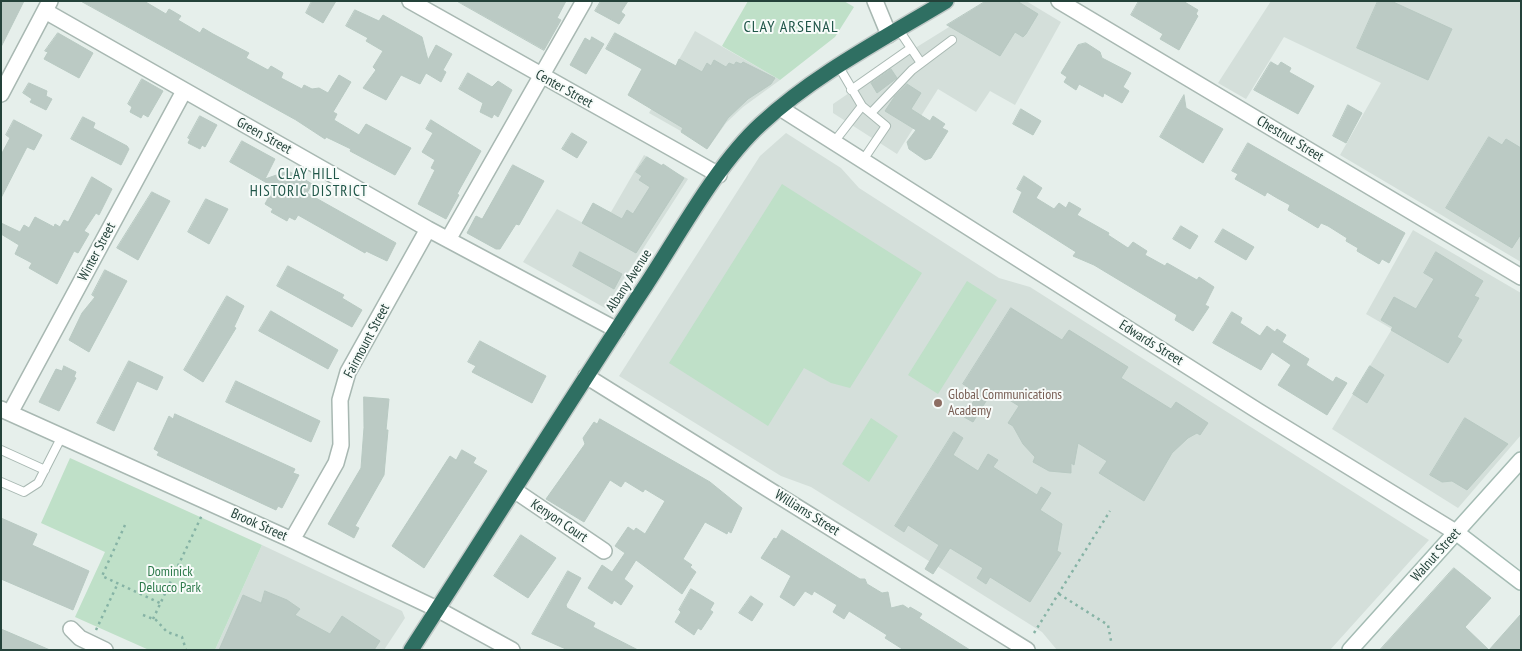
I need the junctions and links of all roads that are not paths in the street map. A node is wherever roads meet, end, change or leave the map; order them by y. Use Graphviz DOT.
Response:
graph roads {
  1 [pos="410,1"];
  2 [pos="584,1"];
  3 [pos="875,1"];
  4 [pos="946,1"];
  5 [pos="1059,1"];
  6 [pos="48,6"];
  7 [pos="894,32"];
  8 [pos="952,40"];
  9 [pos="911,48"];
  10 [pos="921,64"];
  11 [pos="838,67"];
  12 [pos="540,76"];
  13 [pos="851,90"];
  14 [pos="184,91"];
  15 [pos="1,94"];
  16 [pos="862,106"];
  17 [pos="780,108"];
  18 [pos="871,113"];
  19 [pos="834,142"];
  20 [pos="863,160"];
  21 [pos="719,175"];
  22 [pos="428,229"];
  23 [pos="449,238"];
  24 [pos="1521,277"];
  25 [pos="617,330"];
  26 [pos="586,376"];
  27 [pos="6,411"];
  28 [pos="62,436"];
  29 [pos="1,450"];
  30 [pos="1521,460"];
  31 [pos="45,470"];
  32 [pos="1,482"];
  33 [pos="514,490"];
  34 [pos="1457,533"];
  35 [pos="292,540"];
  36 [pos="604,551"];
  37 [pos="1521,582"];
  38 [pos="437,609"];
  39 [pos="71,629"];
  40 [pos="510,649"];
  41 [pos="105,650"];
  42 [pos="411,650"];
  43 [pos="1027,650"];
  44 [pos="1350,650"];
  1 -- 12 [label="street, Center Street"];
  2 -- 12 [label="street"];
  3 -- 7 [label="street"];
  4 -- 7 [label="highway, Albany Avenue"];
  5 -- 24 [label="street, Chestnut Street"];
  6 -- 14 [label="street, Green Street"];
  6 -- 15 [label="street"];
  7 -- 9 [label="lane"];
  7 -- 11 [label="highway, Albany Avenue"];
  8 -- 10 [label="lane"];
  9 -- 10 [label="lane"];
  9 -- 13 [label="lane"];
  10 -- 18 [label="lane"];
  11 -- 13 [label="lane"];
  11 -- 17 [label="highway, Albany Avenue"];
  12 -- 21 [label="street, Center Street"];
  12 -- 23 [label="street"];
  13 -- 16 [label="lane"];
  14 -- 22 [label="street, Green Street"];
  14 -- 27 [label="street, Winter Street"];
  16 -- 18 [label="lane"];
  16 -- 19 [label="lane"];
  17 -- 19 [label="street, Edwards Street"];
  17 -- 21 [label="highway, Albany Avenue"];
  18 -- 20 [label="lane"];
  19 -- 20 [label="street, Edwards Street"];
  20 -- 34 [label="street, Edwards Street"];
  21 -- 25 [label="highway, Albany Avenue"];
  22 -- 23 [label="street, Green Street"];
  22 -- 35 [label="street, Fairmount Street"];
  23 -- 25 [label="street, Green Street"];
  25 -- 26 [label="highway, Albany Avenue"];
  26 -- 33 [label="highway, Albany Avenue"];
  26 -- 43 [label="street, Williams Street"];
  27 -- 28 [label="street, Brook Street"];
  28 -- 31 [label="lane"];
  28 -- 35 [label="street, Brook Street"];
  29 -- 31 [label="lane"];
  30 -- 34 [label="street, Walnut Street"];
  31 -- 32 [label="lane"];
  33 -- 36 [label="street, Kenyon Court"];
  33 -- 38 [label="highway, Albany Avenue"];
  34 -- 37 [label="street, Edwards Street"];
  34 -- 44 [label="street, Walnut Street"];
  35 -- 38 [label="street, Brook Street"];
  38 -- 40 [label="street, Brook Street"];
  38 -- 42 [label="highway, Albany Avenue"];
  39 -- 41 [label="street"];
}
